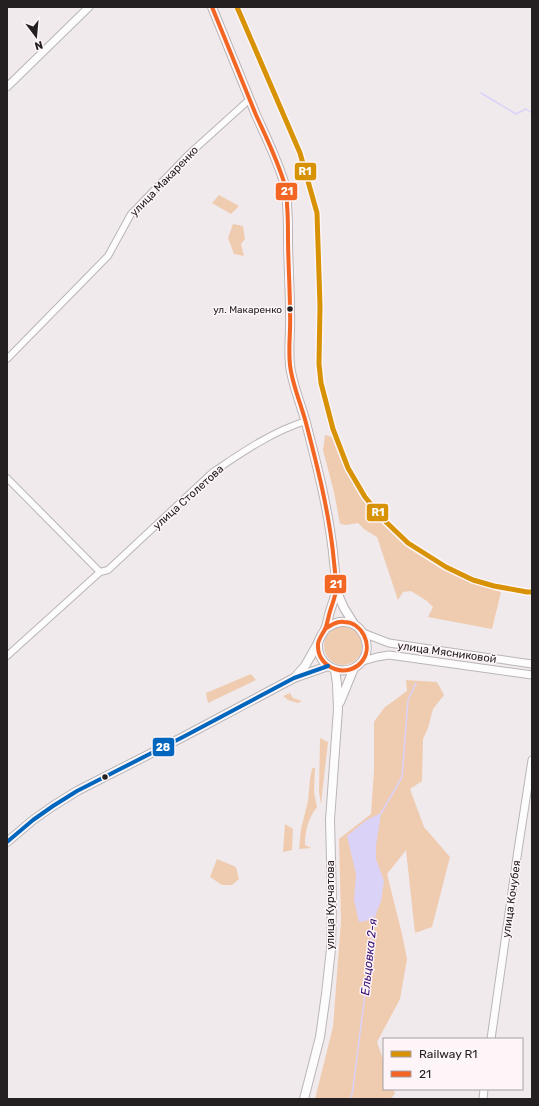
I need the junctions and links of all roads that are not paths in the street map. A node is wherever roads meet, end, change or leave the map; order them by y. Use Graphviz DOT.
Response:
graph roads {
  1 [pos="89,7"];
  2 [pos="212,7"];
  3 [pos="7,87"];
  4 [pos="250,99"];
  5 [pos="7,358"];
  6 [pos="306,421"];
  7 [pos="7,478"];
  8 [pos="100,572"];
  9 [pos="336,590"];
  10 [pos="354,624"];
  11 [pos="325,629"];
  12 [pos="363,633"];
  13 [pos="318,643"];
  14 [pos="7,656"];
  15 [pos="362,661"];
  16 [pos="532,664"];
  17 [pos="331,668"];
  18 [pos="354,668"];
  19 [pos="532,675"];
  20 [pos="294,678"];
  21 [pos="338,709"];
  22 [pos="532,760"];
  23 [pos="7,842"];
  24 [pos="491,1038"];
  25 [pos="304,1099"];
  1 -- 3 [label="street"];
  2 -- 4 [label="main road"];
  4 -- 5 [label="street, улица Макаренко"];
  4 -- 6 [label="main road"];
  6 -- 8 [label="street, улица Столетова"];
  6 -- 9 [label="main road"];
  7 -- 8 [label="street"];
  8 -- 14 [label="street, улица Столетова"];
  9 -- 10 [label="main road"];
  9 -- 11 [label="main road"];
  10 -- 11 [label="main road"];
  10 -- 12 [label="main road"];
  11 -- 13 [label="main road"];
  12 -- 15 [label="main road"];
  12 -- 16 [label="street, улица Мясниковой"];
  13 -- 17 [label="main road"];
  13 -- 20 [label="main road"];
  15 -- 18 [label="main road"];
  15 -- 19 [label="street, улица Мясниковой"];
  17 -- 18 [label="main road"];
  17 -- 20 [label="main road"];
  17 -- 21 [label="main road"];
  18 -- 21 [label="main road"];
  20 -- 23 [label="main road"];
  21 -- 25 [label="main road, улица Курчатова"];
  22 -- 24 [label="street, улица Кочубея"];
}
